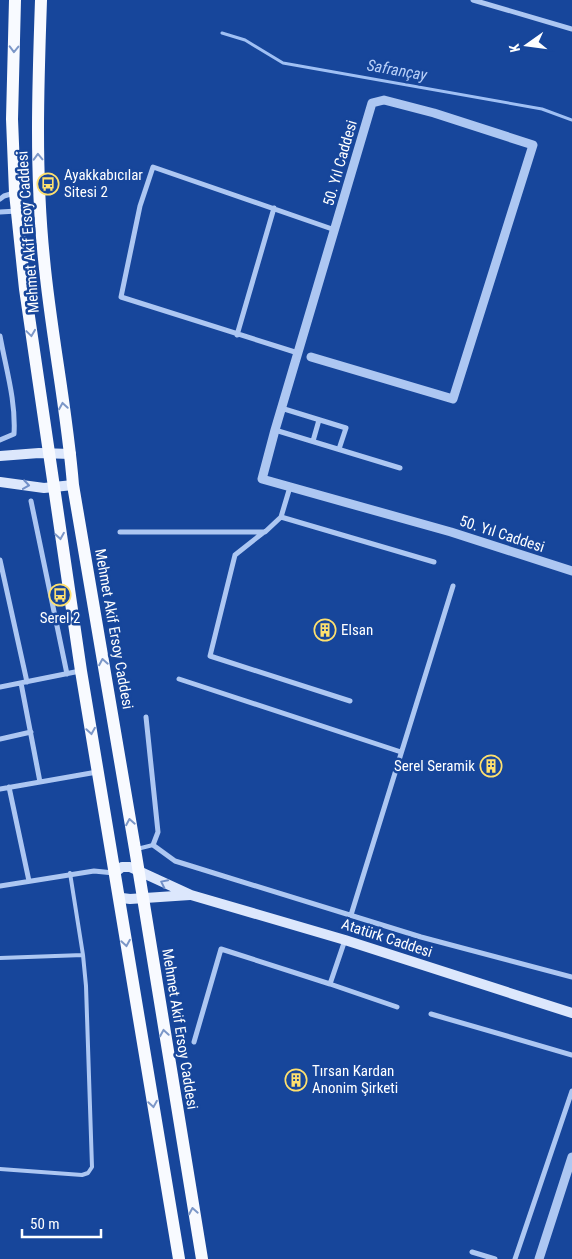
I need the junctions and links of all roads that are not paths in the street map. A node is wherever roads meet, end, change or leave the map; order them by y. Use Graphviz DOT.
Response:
graph roads {
  1 [pos="15,0"];
  2 [pos="41,0"];
  3 [pos="473,0"];
  4 [pos="492,3"];
  5 [pos="572,29"];
  6 [pos="15,193"];
  7 [pos="0,199"];
  8 [pos="274,208"];
  9 [pos="16,211"];
  10 [pos="0,212"];
  11 [pos="335,230"];
  12 [pos="237,334"];
  13 [pos="0,336"];
  14 [pos="298,353"];
  15 [pos="311,357"];
  16 [pos="281,408"];
  17 [pos="319,420"];
  18 [pos="275,430"];
  19 [pos="0,440"];
  20 [pos="313,441"];
  21 [pos="338,449"];
  22 [pos="48,453"];
  23 [pos="71,454"];
  24 [pos="0,456"];
  25 [pos="400,468"];
  26 [pos="0,482"];
  27 [pos="73,485"];
  28 [pos="290,486"];
  29 [pos="53,487"];
  30 [pos="31,501"];
  31 [pos="281,517"];
  32 [pos="120,532"];
  33 [pos="265,532"];
  34 [pos="0,560"];
  35 [pos="434,562"];
  36 [pos="572,571"];
  37 [pos="453,586"];
  38 [pos="81,671"];
  39 [pos="67,674"];
  40 [pos="179,679"];
  41 [pos="24,682"];
  42 [pos="0,687"];
  43 [pos="350,701"];
  44 [pos="146,717"];
  45 [pos="30,732"];
  46 [pos="0,739"];
  47 [pos="402,752"];
  48 [pos="98,772"];
  49 [pos="40,782"];
  50 [pos="9,787"];
  51 [pos="0,789"];
  52 [pos="152,845"];
  53 [pos="135,849"];
  54 [pos="138,870"];
  55 [pos="114,873"];
  56 [pos="70,874"];
  57 [pos="29,880"];
  58 [pos="0,886"];
  59 [pos="118,895"];
  60 [pos="191,895"];
  61 [pos="143,899"];
  62 [pos="351,915"];
  63 [pos="345,940"];
  64 [pos="83,955"];
  65 [pos="0,958"];
  66 [pos="572,976"];
  67 [pos="330,984"];
  68 [pos="397,1007"];
  69 [pos="572,1013"];
  70 [pos="431,1014"];
  71 [pos="194,1042"];
  72 [pos="572,1055"];
  73 [pos="572,1091"];
  74 [pos="572,1157"];
  75 [pos="0,1169"];
  76 [pos="472,1252"];
  77 [pos="178,1259"];
  78 [pos="202,1259"];
  79 [pos="494,1259"];
  80 [pos="515,1259"];
  81 [pos="539,1259"];
  1 -- 6 [label="main road, Mehmet Akif Ersoy Caddesi, one-way"];
  23 -- 2 [label="main road, Mehmet Akif Ersoy Caddesi, one-way"];
  3 -- 4 [label="street"];
  4 -- 5 [label="street"];
  6 -- 7 [label="street"];
  6 -- 9 [label="main road, Mehmet Akif Ersoy Caddesi"];
  8 -- 11 [label="street"];
  8 -- 12 [label="street"];
  8 -- 12 [label="street"];
  9 -- 10 [label="street"];
  9 -- 22 [label="main road, Mehmet Akif Ersoy Caddesi, one-way"];
  11 -- 14 [label="street, 50. Yıl Caddesi"];
  11 -- 15 [label="street, 50. Yıl Caddesi"];
  12 -- 14 [label="street"];
  13 -- 19 [label="street"];
  14 -- 16 [label="street, 50. Yıl Caddesi"];
  16 -- 17 [label="street"];
  16 -- 18 [label="street, 50. Yıl Caddesi"];
  17 -- 20 [label="street"];
  17 -- 21 [label="street"];
  18 -- 20 [label="street"];
  18 -- 28 [label="street, 50. Yıl Caddesi"];
  20 -- 21 [label="street"];
  21 -- 25 [label="street"];
  22 -- 23 [label="main road"];
  22 -- 24 [label="main road"];
  22 -- 29 [label="main road, Mehmet Akif Ersoy Caddesi"];
  23 -- 27 [label="main road, Mehmet Akif Ersoy Caddesi"];
  26 -- 29 [label="main road, one-way"];
  27 -- 29 [label="main road"];
  53 -- 27 [label="main road, Mehmet Akif Ersoy Caddesi, one-way"];
  28 -- 31 [label="street"];
  28 -- 36 [label="street, 50. Yıl Caddesi"];
  29 -- 38 [label="main road, Mehmet Akif Ersoy Caddesi, one-way"];
  30 -- 39 [label="street"];
  31 -- 33 [label="street"];
  31 -- 35 [label="street"];
  32 -- 33 [label="street"];
  33 -- 43 [label="street"];
  34 -- 41 [label="street"];
  37 -- 47 [label="street"];
  38 -- 39 [label="street"];
  38 -- 48 [label="main road, Mehmet Akif Ersoy Caddesi, one-way"];
  39 -- 41 [label="street"];
  40 -- 47 [label="street"];
  41 -- 42 [label="street"];
  41 -- 45 [label="street"];
  44 -- 52 [label="street"];
  45 -- 46 [label="street"];
  45 -- 49 [label="street"];
  47 -- 62 [label="street"];
  48 -- 49 [label="street"];
  48 -- 55 [label="main road, Mehmet Akif Ersoy Caddesi"];
  49 -- 50 [label="street"];
  50 -- 51 [label="street"];
  50 -- 57 [label="street"];
  52 -- 53 [label="lane"];
  52 -- 62 [label="street"];
  53 -- 54 [label="main road, Mehmet Akif Ersoy Caddesi"];
  54 -- 55 [label="main road"];
  60 -- 54 [label="main road, one-way"];
  54 -- 61 [label="main road, Mehmet Akif Ersoy Caddesi"];
  55 -- 56 [label="street"];
  55 -- 59 [label="main road, Mehmet Akif Ersoy Caddesi"];
  56 -- 57 [label="street"];
  56 -- 64 [label="lane"];
  57 -- 58 [label="street"];
  59 -- 61 [label="main road"];
  59 -- 77 [label="main road, Mehmet Akif Ersoy Caddesi, one-way"];
  60 -- 61 [label="main road"];
  60 -- 63 [label="main road, Atatürk Caddesi"];
  78 -- 61 [label="main road, Mehmet Akif Ersoy Caddesi, one-way"];
  62 -- 66 [label="street"];
  63 -- 67 [label="street"];
  63 -- 69 [label="main road, Atatürk Caddesi"];
  64 -- 65 [label="lane"];
  64 -- 75 [label="lane"];
  67 -- 68 [label="street"];
  67 -- 71 [label="street"];
  70 -- 72 [label="street"];
  73 -- 80 [label="street"];
  74 -- 81 [label="street"];
  76 -- 79 [label="street"];
}
